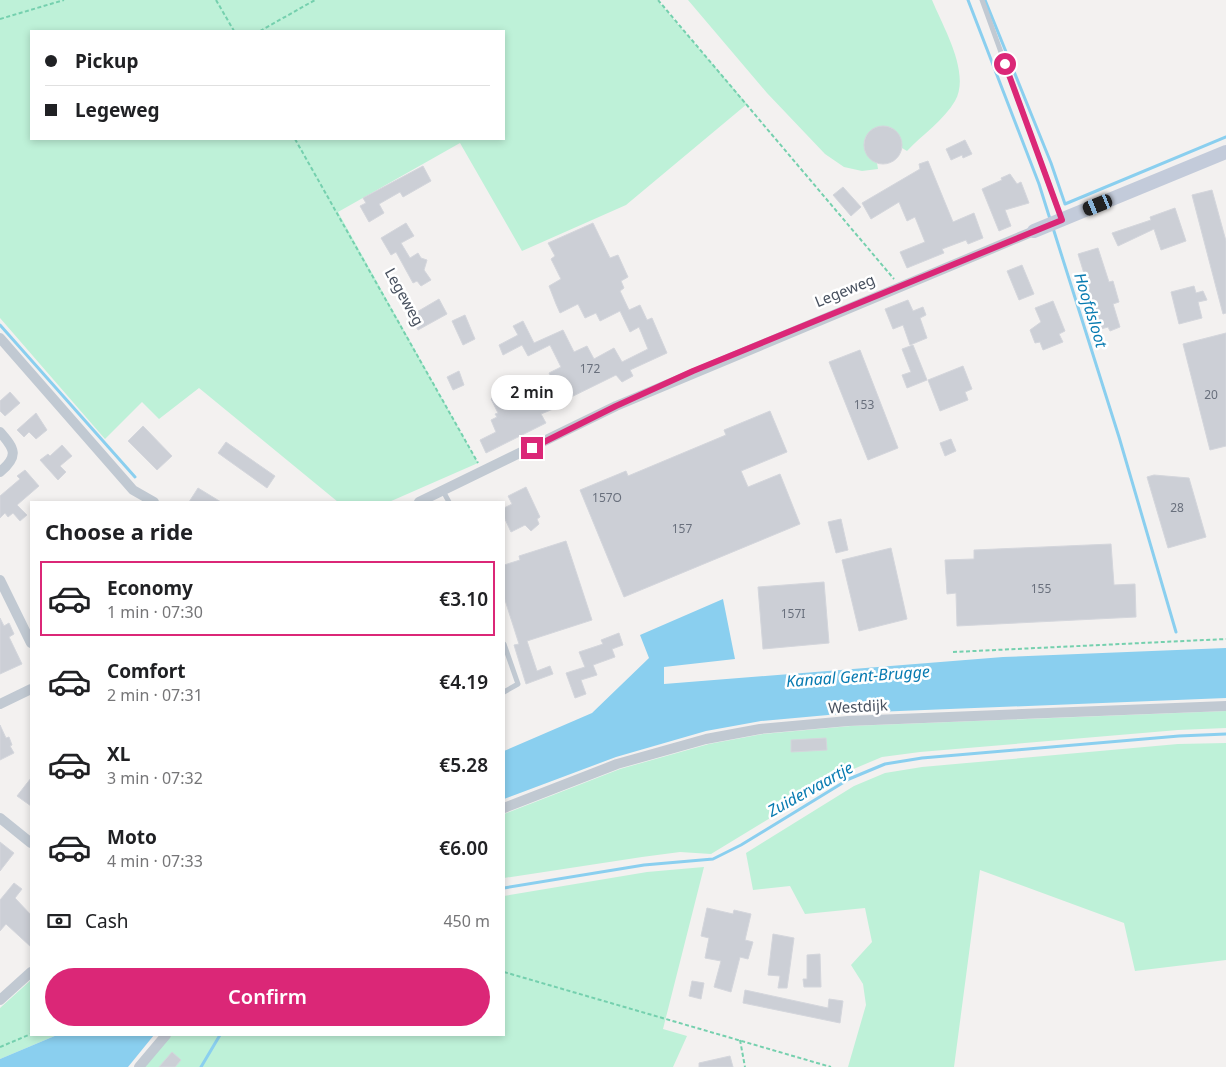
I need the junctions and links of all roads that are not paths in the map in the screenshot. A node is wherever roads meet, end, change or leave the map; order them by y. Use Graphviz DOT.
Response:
graph roads {
  1 [pos="982,0"];
  2 [pos="1226,152"];
  3 [pos="1062,220"];
  4 [pos="1034,231"];
  5 [pos="0,338"];
  6 [pos="0,432"];
  7 [pos="0,472"];
  8 [pos="443,491"];
  9 [pos="152,501"];
  10 [pos="421,501"];
  11 [pos="448,501"];
  12 [pos="0,580"];
  13 [pos="30,641"];
  14 [pos="505,647"];
  15 [pos="30,689"];
  16 [pos="505,691"];
  17 [pos="0,704"];
  18 [pos="1226,706"];
  19 [pos="505,808"];
  20 [pos="0,818"];
  21 [pos="30,842"];
  22 [pos="30,973"];
  23 [pos="0,1000"];
  24 [pos="165,1036"];
  25 [pos="139,1067"];
  1 -- 3 [label="lane"];
  2 -- 3 [label="street, Legeweg"];
  3 -- 4 [label="street, Legeweg"];
  4 -- 8 [label="street, Legeweg"];
  5 -- 9 [label="street"];
  6 -- 7 [label="street"];
  8 -- 10 [label="street, Legeweg"];
  8 -- 11 [label="lane"];
  12 -- 13 [label="street"];
  14 -- 16 [label="lane"];
  15 -- 17 [label="street"];
  18 -- 19 [label="street, Westdijk"];
  20 -- 21 [label="street"];
  22 -- 23 [label="street"];
  24 -- 25 [label="street"];
}
